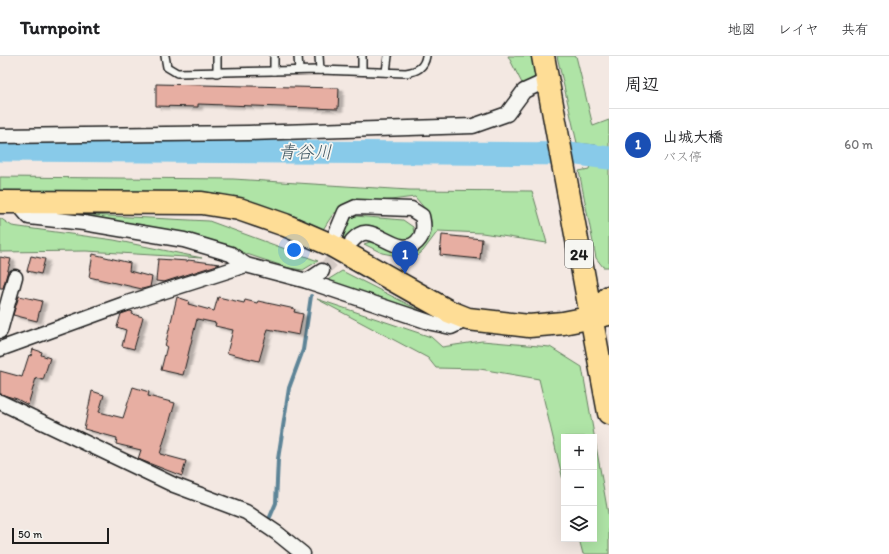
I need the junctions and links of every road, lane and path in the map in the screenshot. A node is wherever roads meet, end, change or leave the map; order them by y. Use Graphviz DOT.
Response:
graph roads {
  1 [pos="165,56"];
  2 [pos="217,56"];
  3 [pos="274,56"];
  4 [pos="298,56"];
  5 [pos="319,56"];
  6 [pos="362,56"];
  7 [pos="388,56"];
  8 [pos="426,56"];
  9 [pos="543,56"];
  10 [pos="299,70"];
  11 [pos="320,70"];
  12 [pos="274,71"];
  13 [pos="362,71"];
  14 [pos="386,72"];
  15 [pos="217,73"];
  16 [pos="548,80"];
  17 [pos="0,136"];
  18 [pos="9,202"];
  19 [pos="352,241"];
  20 [pos="330,245"];
  21 [pos="246,265"];
  22 [pos="322,271"];
  23 [pos="14,277"];
  24 [pos="307,281"];
  25 [pos="609,297"];
  26 [pos="600,315"];
  27 [pos="468,319"];
  28 [pos="0,331"];
  29 [pos="0,349"];
  30 [pos="0,402"];
  31 [pos="609,414"];
  32 [pos="303,554"];
  1 -- 15 [label="lane"];
  2 -- 15 [label="lane"];
  3 -- 12 [label="lane"];
  4 -- 10 [label="lane"];
  5 -- 11 [label="lane"];
  6 -- 13 [label="lane"];
  7 -- 14 [label="lane"];
  8 -- 14 [label="lane"];
  9 -- 16 [label="highway, 24"];
  10 -- 11 [label="lane"];
  10 -- 12 [label="lane"];
  11 -- 13 [label="lane"];
  12 -- 15 [label="lane"];
  13 -- 14 [label="lane"];
  16 -- 17 [label="street"];
  16 -- 26 [label="highway, 24"];
  18 -- 20 [label="highway"];
  18 -- 21 [label="street"];
  19 -- 20 [label="street"];
  20 -- 27 [label="highway"];
  21 -- 24 [label="street"];
  21 -- 29 [label="street"];
  22 -- 24 [label="street"];
  23 -- 28 [label="street"];
  24 -- 27 [label="street"];
  25 -- 26 [label="highway"];
  26 -- 27 [label="highway"];
  26 -- 31 [label="highway, 24"];
  30 -- 32 [label="street"];
}
